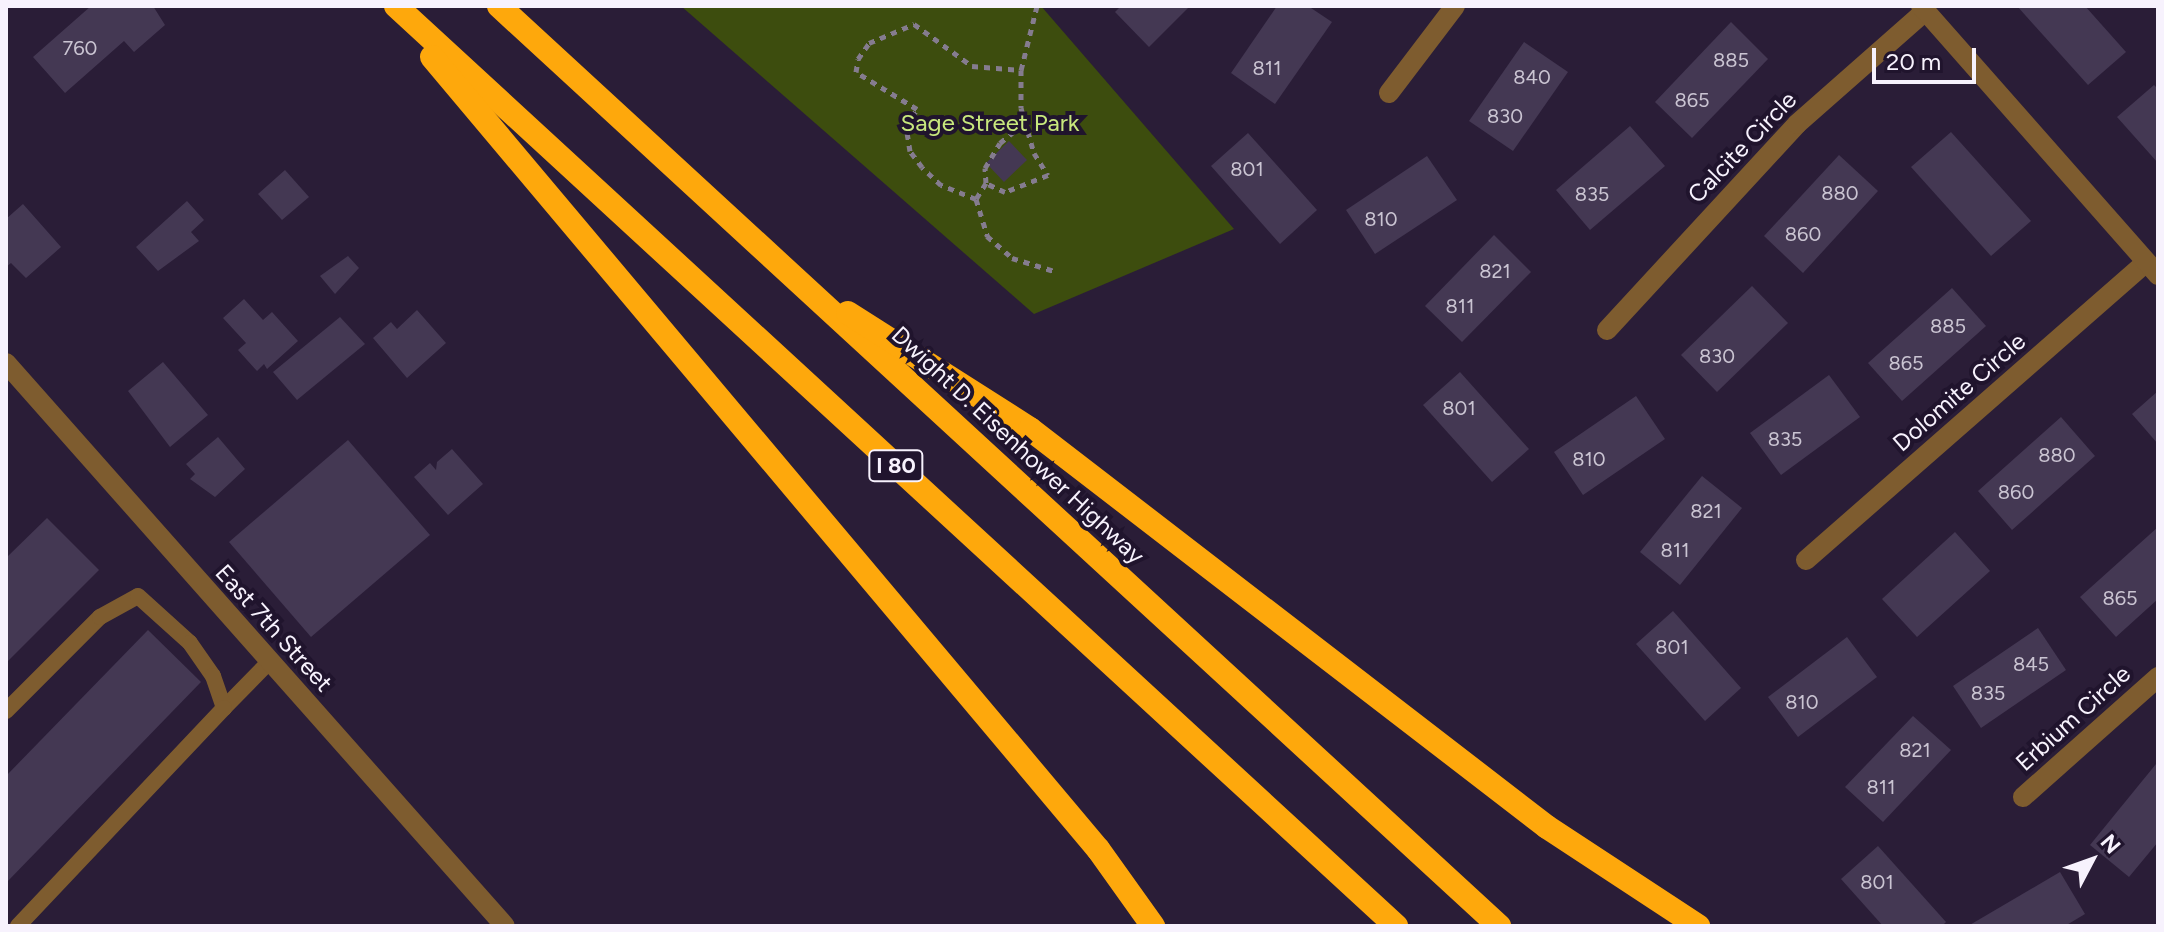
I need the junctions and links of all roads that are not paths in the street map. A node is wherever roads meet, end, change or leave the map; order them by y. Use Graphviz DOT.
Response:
graph roads {
  1 [pos="389,6"];
  2 [pos="396,6"];
  3 [pos="499,6"];
  4 [pos="1455,6"];
  5 [pos="1923,8"];
  6 [pos="1389,93"];
  7 [pos="2152,269"];
  8 [pos="810,292"];
  9 [pos="1607,330"];
  10 [pos="6,363"];
  11 [pos="1806,560"];
  12 [pos="268,663"];
  13 [pos="2158,677"];
  14 [pos="224,708"];
  15 [pos="6,711"];
  16 [pos="2023,797"];
  17 [pos="18,926"];
  18 [pos="505,926"];
  19 [pos="1153,926"];
  20 [pos="1396,926"];
  21 [pos="1499,926"];
  22 [pos="1698,926"];
  1 -- 19 [label="highway"];
  2 -- 20 [label="highway, I 80"];
  3 -- 8 [label="highway, Dwight D. Eisenhower Highway"];
  4 -- 6 [label="street"];
  5 -- 7 [label="street"];
  5 -- 9 [label="street, Calcite Circle"];
  7 -- 11 [label="street, Dolomite Circle"];
  8 -- 21 [label="highway, Dwight D. Eisenhower Highway"];
  8 -- 22 [label="highway"];
  10 -- 12 [label="street, East 7th Street"];
  12 -- 14 [label="lane"];
  12 -- 18 [label="street, East 7th Street"];
  13 -- 16 [label="street, Erbium Circle"];
  14 -- 15 [label="lane"];
  14 -- 17 [label="lane"];
}
